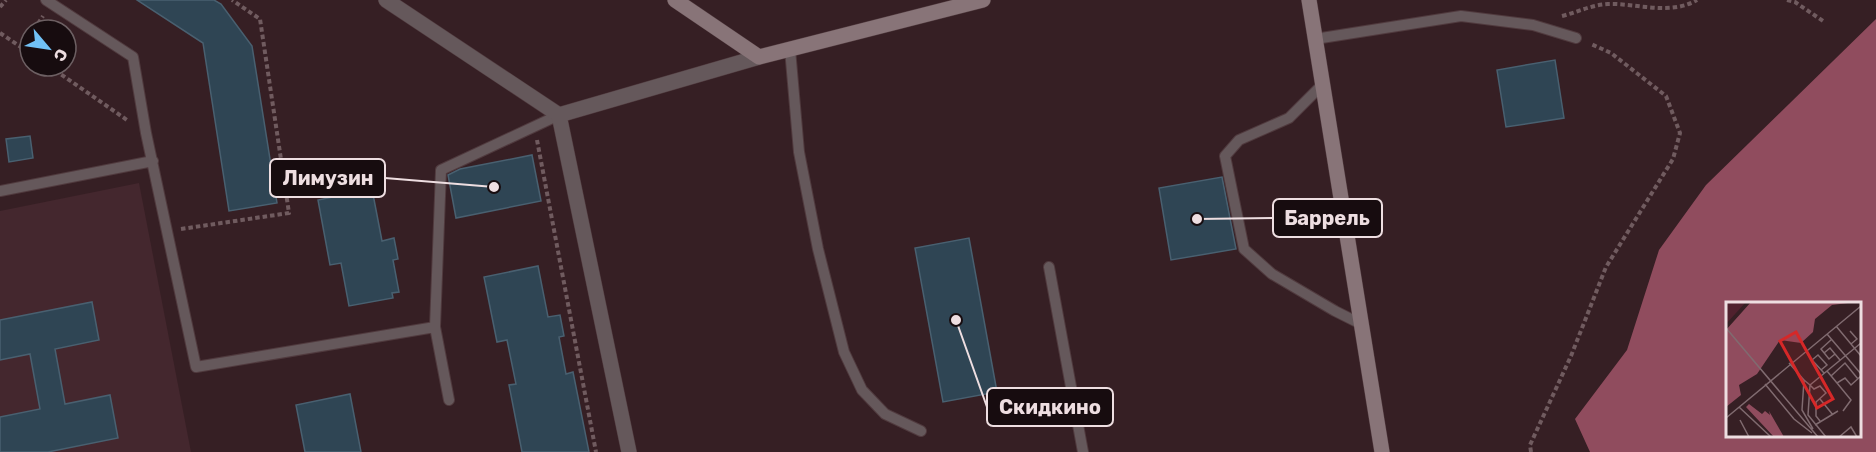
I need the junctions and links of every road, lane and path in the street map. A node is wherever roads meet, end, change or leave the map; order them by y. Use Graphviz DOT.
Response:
graph roads {
  1 [pos="6,0"];
  2 [pos="46,0"];
  3 [pos="232,0"];
  4 [pos="386,0"];
  5 [pos="675,0"];
  6 [pos="983,0"];
  7 [pos="1309,0"];
  8 [pos="1697,0"];
  9 [pos="1787,0"];
  10 [pos="0,7"];
  11 [pos="1823,21"];
  12 [pos="1533,25"];
  13 [pos="0,33"];
  14 [pos="1576,38"];
  15 [pos="1315,39"];
  16 [pos="18,45"];
  17 [pos="790,49"];
  18 [pos="759,57"];
  19 [pos="66,78"];
  20 [pos="1323,84"];
  21 [pos="559,115"];
  22 [pos="534,127"];
  23 [pos="146,133"];
  24 [pos="153,162"];
  25 [pos="0,190"];
  26 [pos="167,231"];
  27 [pos="1049,267"];
  28 [pos="1361,324"];
  29 [pos="435,327"];
  30 [pos="449,400"];
  31 [pos="921,431"];
  32 [pos="596,452"];
  33 [pos="629,452"];
  34 [pos="1083,452"];
  35 [pos="1382,452"];
  36 [pos="1532,452"];
  1 -- 10 [label="path"];
  2 -- 23 [label="lane"];
  3 -- 26 [label="path"];
  4 -- 21 [label="street"];
  5 -- 18 [label="main road"];
  6 -- 17 [label="main road"];
  7 -- 15 [label="main road"];
  8 -- 12 [label="path"];
  9 -- 11 [label="path"];
  12 -- 14 [label="lane"];
  12 -- 15 [label="lane"];
  13 -- 16 [label="path"];
  14 -- 36 [label="path"];
  15 -- 20 [label="main road"];
  17 -- 18 [label="main road"];
  17 -- 31 [label="lane"];
  18 -- 21 [label="street"];
  19 -- 23 [label="path"];
  20 -- 28 [label="main road"];
  20 -- 28 [label="lane"];
  21 -- 22 [label="lane"];
  21 -- 33 [label="street"];
  22 -- 29 [label="lane"];
  22 -- 32 [label="path"];
  23 -- 24 [label="lane"];
  24 -- 25 [label="lane"];
  24 -- 26 [label="lane"];
  26 -- 29 [label="lane"];
  27 -- 34 [label="lane"];
  28 -- 35 [label="main road"];
  29 -- 30 [label="lane"];
}
